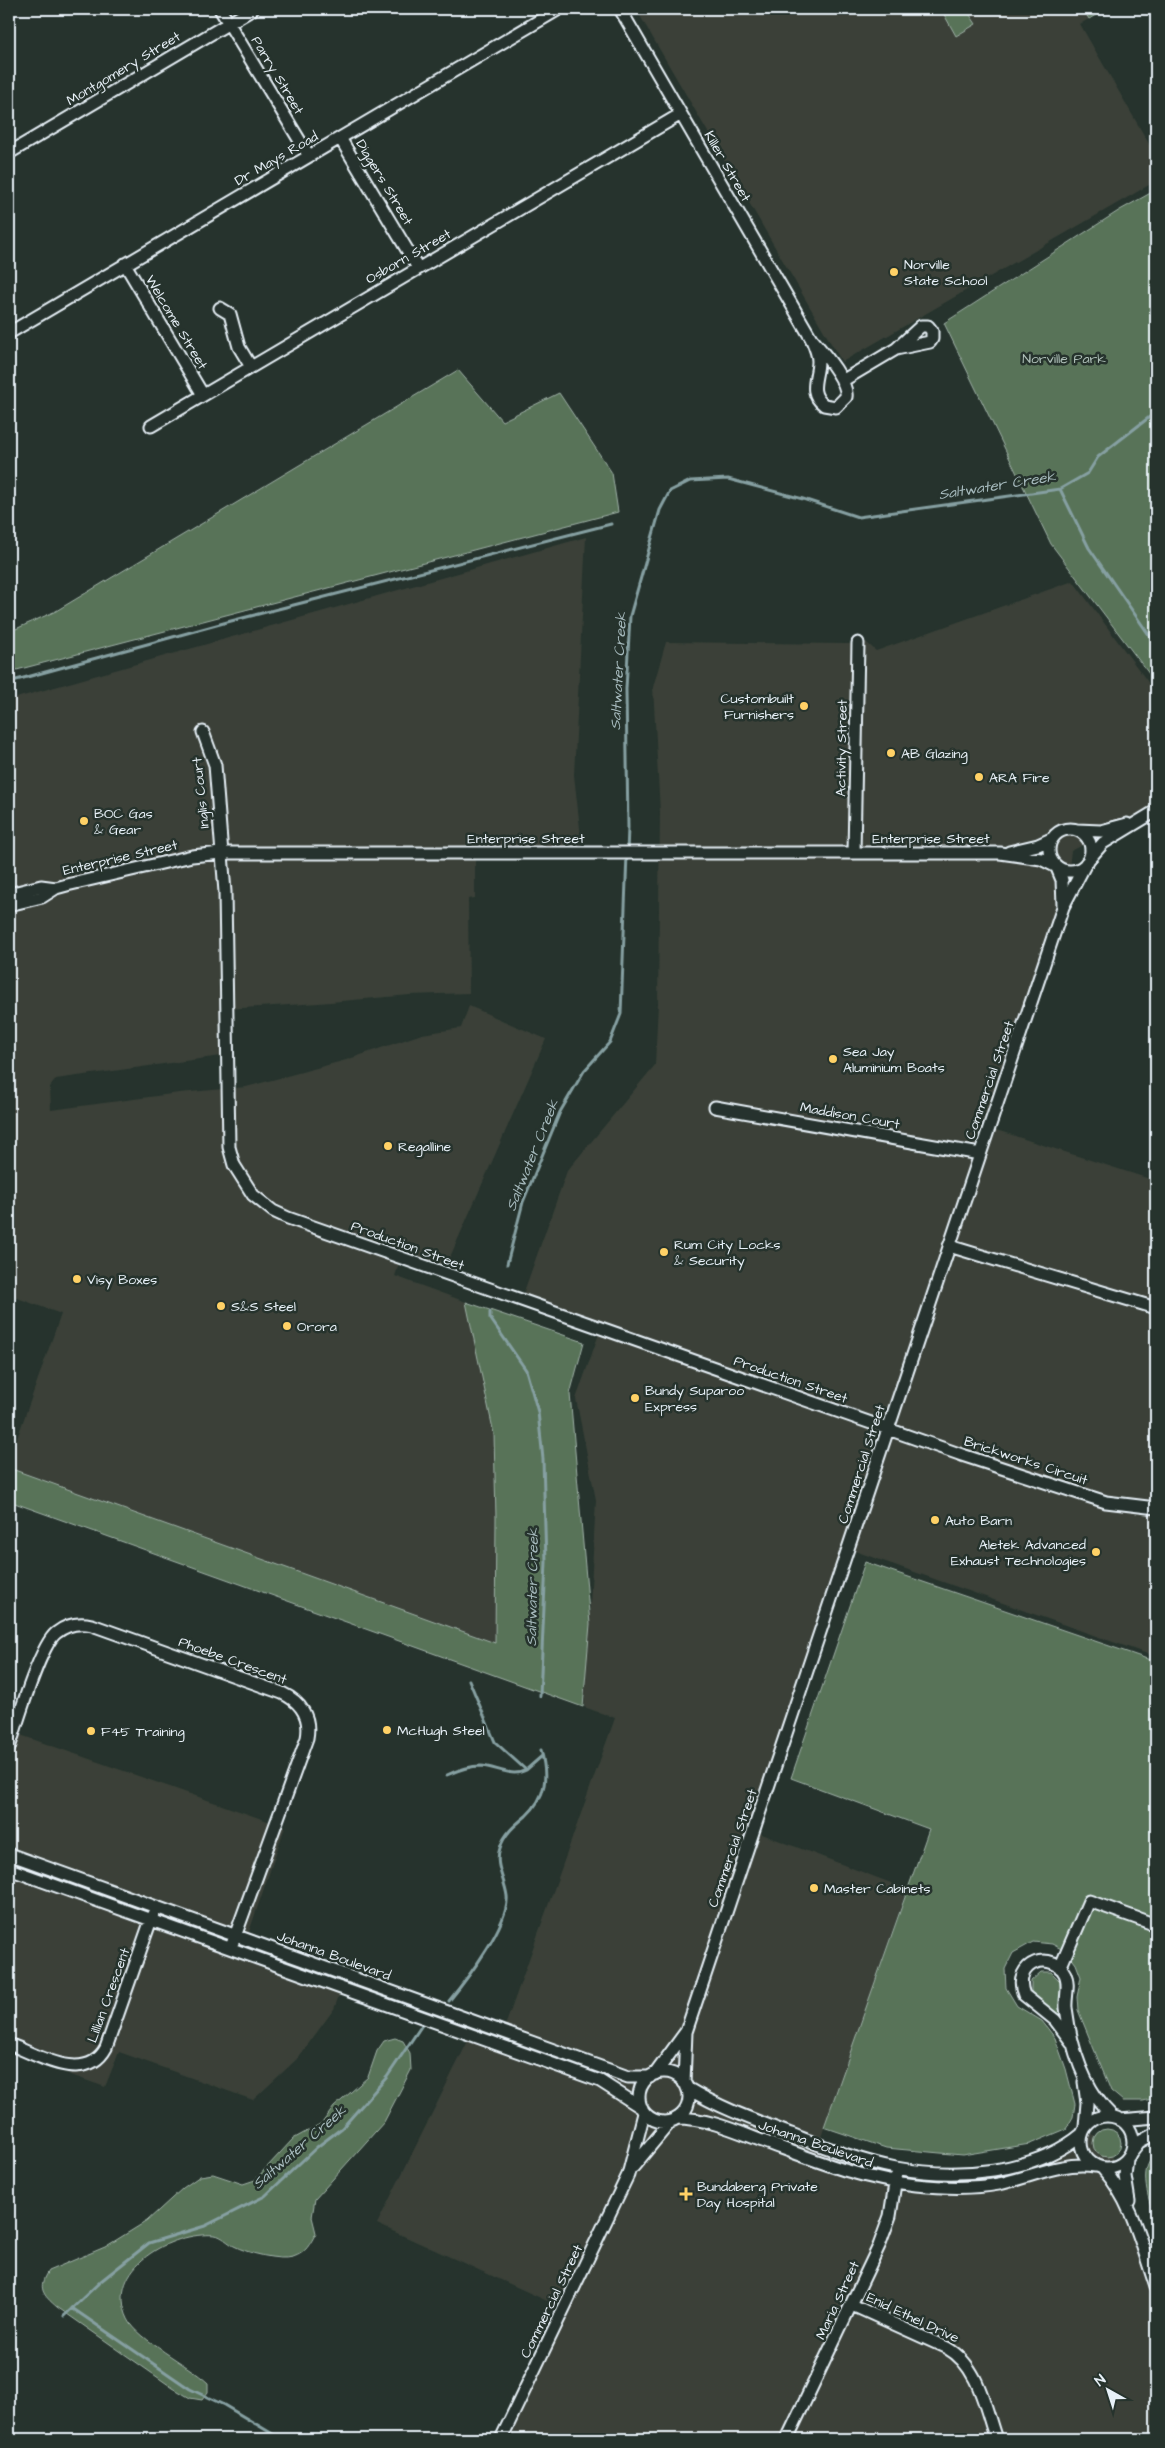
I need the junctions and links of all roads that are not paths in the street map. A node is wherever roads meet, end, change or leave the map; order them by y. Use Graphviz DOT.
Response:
graph roads {
  1 [pos="220,9"];
  2 [pos="253,9"];
  3 [pos="559,9"];
  4 [pos="620,9"];
  5 [pos="229,23"];
  6 [pos="681,114"];
  7 [pos="340,138"];
  8 [pos="9,153"];
  9 [pos="309,156"];
  10 [pos="125,264"];
  11 [pos="418,268"];
  12 [pos="220,308"];
  13 [pos="9,333"];
  14 [pos="811,338"];
  15 [pos="896,349"];
  16 [pos="251,367"];
  17 [pos="842,381"];
  18 [pos="203,395"];
  19 [pos="151,426"];
  20 [pos="858,643"];
  21 [pos="203,732"];
  22 [pos="1156,811"];
  23 [pos="1138,820"];
  24 [pos="1077,830"];
  25 [pos="1051,839"];
  26 [pos="221,853"];
  27 [pos="854,853"];
  28 [pos="1000,853"];
  29 [pos="1088,861"];
  30 [pos="1056,867"];
  31 [pos="56,888"];
  32 [pos="9,894"];
  33 [pos="9,905"];
  34 [pos="1063,906"];
  35 [pos="715,1107"];
  36 [pos="980,1154"];
  37 [pos="948,1246"];
  38 [pos="1156,1308"];
  39 [pos="888,1429"];
  40 [pos="1156,1508"];
  41 [pos="9,1748"];
  42 [pos="9,1854"];
  43 [pos="9,1869"];
  44 [pos="156,1907"];
  45 [pos="151,1920"];
  46 [pos="1156,1925"];
  47 [pos="235,1936"];
  48 [pos="231,1948"];
  49 [pos="1060,1968"];
  50 [pos="686,2032"];
  51 [pos="9,2044"];
  52 [pos="1073,2044"];
  53 [pos="653,2075"];
  54 [pos="1084,2077"];
  55 [pos="685,2085"];
  56 [pos="643,2110"];
  57 [pos="1156,2117"];
  58 [pos="1116,2118"];
  59 [pos="674,2119"];
  60 [pos="1083,2131"];
  61 [pos="1156,2133"];
  62 [pos="1129,2155"];
  63 [pos="897,2168"];
  64 [pos="1099,2168"];
  65 [pos="628,2175"];
  66 [pos="895,2183"];
  67 [pos="1130,2210"];
  68 [pos="1156,2287"];
  69 [pos="852,2305"];
  70 [pos="501,2439"];
  71 [pos="786,2439"];
  72 [pos="996,2439"];
  1 -- 5 [label="street, Parry Street"];
  2 -- 5 [label="street, Montgomery Street"];
  3 -- 7 [label="street, Dr Mays Road"];
  4 -- 6 [label="street, Killer Street"];
  5 -- 8 [label="street, Montgomery Street"];
  5 -- 9 [label="street, Parry Street"];
  6 -- 11 [label="street, Osborn Street"];
  6 -- 14 [label="street, Killer Street"];
  7 -- 9 [label="street, Dr Mays Road"];
  7 -- 11 [label="street, Diggers Street"];
  9 -- 10 [label="street, Dr Mays Road"];
  10 -- 13 [label="street, Dr Mays Road"];
  10 -- 18 [label="street, Welcome Street"];
  11 -- 16 [label="street, Osborn Street"];
  12 -- 16 [label="street"];
  14 -- 17 [label="street"];
  14 -- 17 [label="street"];
  15 -- 17 [label="street"];
  16 -- 18 [label="street, Osborn Street"];
  18 -- 19 [label="street, Osborn Street"];
  20 -- 27 [label="street, Activity Street"];
  21 -- 26 [label="street, Inglis Court"];
  22 -- 23 [label="street"];
  23 -- 24 [label="street"];
  23 -- 29 [label="street"];
  24 -- 25 [label="street"];
  24 -- 29 [label="street"];
  25 -- 28 [label="street, Enterprise Street"];
  25 -- 30 [label="street"];
  26 -- 27 [label="street, Enterprise Street"];
  26 -- 31 [label="street, Enterprise Street"];
  26 -- 39 [label="street, Production Street"];
  27 -- 28 [label="street, Enterprise Street"];
  28 -- 30 [label="street, Enterprise Street"];
  29 -- 30 [label="street"];
  29 -- 34 [label="street, Commercial Street"];
  30 -- 34 [label="street, Commercial Street"];
  31 -- 32 [label="street, Enterprise Street"];
  31 -- 33 [label="street, Enterprise Street"];
  34 -- 36 [label="street, Commercial Street"];
  35 -- 36 [label="street, Maddison Court"];
  36 -- 37 [label="street, Commercial Street"];
  37 -- 38 [label="street"];
  37 -- 39 [label="street, Commercial Street"];
  39 -- 40 [label="street, Brickworks Circuit"];
  39 -- 50 [label="street, Commercial Street"];
  41 -- 47 [label="street, Phoebe Crescent"];
  42 -- 44 [label="street, Johanna Boulevard"];
  43 -- 45 [label="street, Johanna Boulevard"];
  44 -- 45 [label="street, Lillian Crescent"];
  44 -- 47 [label="street, Johanna Boulevard"];
  45 -- 48 [label="street, Johanna Boulevard"];
  45 -- 51 [label="street, Lillian Crescent"];
  46 -- 49 [label="street"];
  47 -- 48 [label="street, Phoebe Crescent"];
  47 -- 53 [label="street, Johanna Boulevard"];
  48 -- 56 [label="street, Johanna Boulevard"];
  49 -- 52 [label="street"];
  49 -- 52 [label="street"];
  50 -- 53 [label="street, Commercial Street"];
  50 -- 55 [label="street, Commercial Street"];
  52 -- 54 [label="street"];
  53 -- 55 [label="street"];
  53 -- 56 [label="street"];
  54 -- 58 [label="street"];
  54 -- 60 [label="street"];
  55 -- 59 [label="street"];
  55 -- 63 [label="street, Johanna Boulevard"];
  56 -- 59 [label="street"];
  56 -- 65 [label="street, Commercial Street"];
  57 -- 58 [label="street"];
  58 -- 60 [label="street"];
  58 -- 62 [label="street"];
  59 -- 65 [label="street, Commercial Street"];
  59 -- 66 [label="street, Johanna Boulevard"];
  60 -- 63 [label="street, Johanna Boulevard"];
  60 -- 64 [label="street"];
  61 -- 62 [label="street"];
  62 -- 64 [label="street"];
  62 -- 67 [label="street"];
  63 -- 66 [label="street, Maria Street"];
  64 -- 66 [label="street, Johanna Boulevard"];
  64 -- 67 [label="street"];
  65 -- 70 [label="street, Commercial Street"];
  66 -- 69 [label="street, Maria Street"];
  67 -- 68 [label="street"];
  69 -- 71 [label="street, Maria Street"];
  69 -- 72 [label="street, Enid Ethel Drive"];
}
